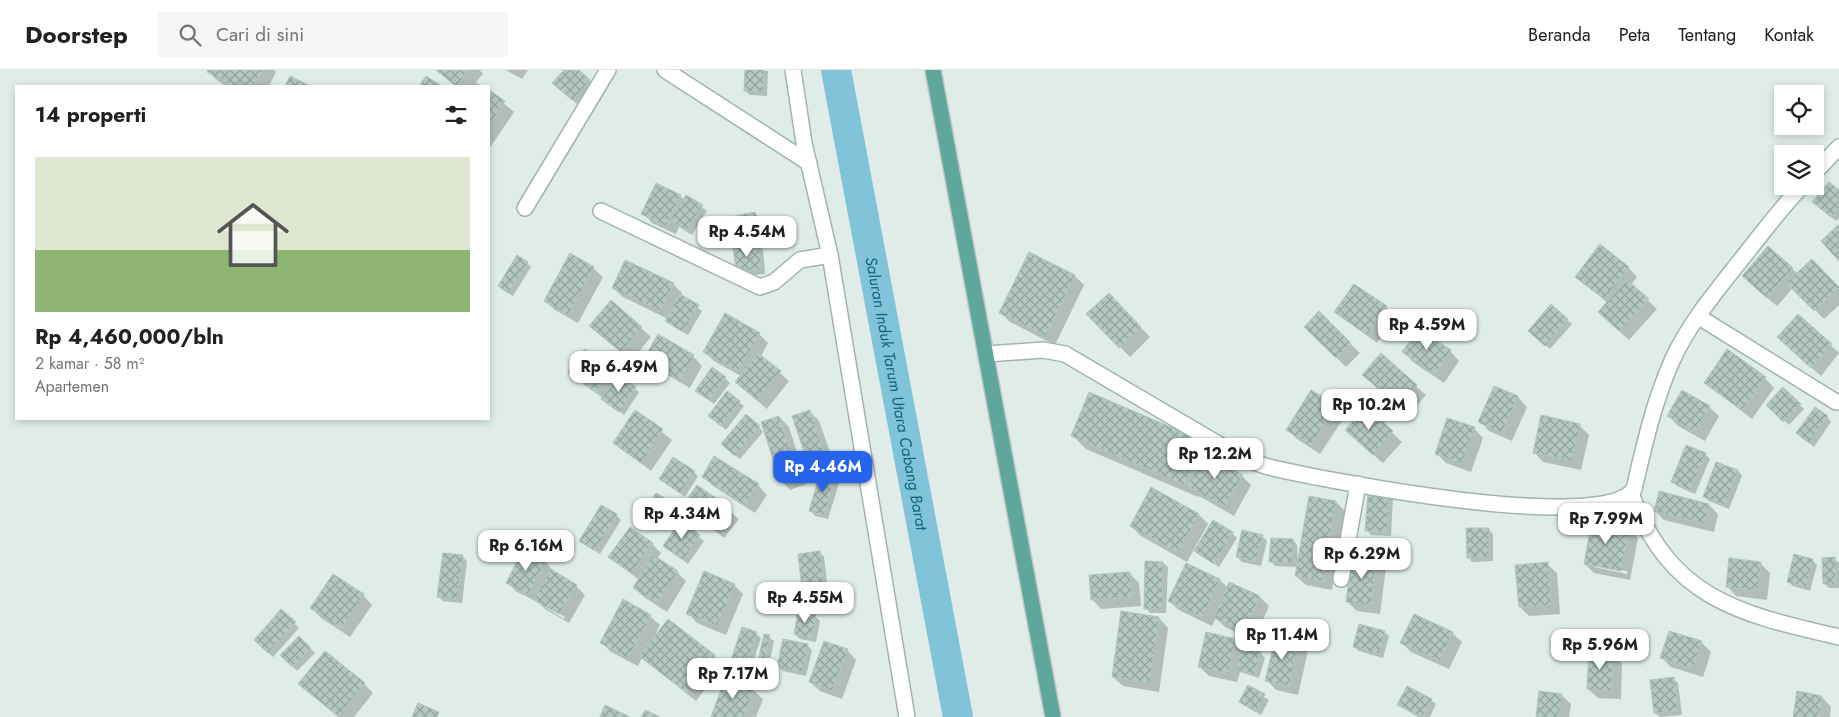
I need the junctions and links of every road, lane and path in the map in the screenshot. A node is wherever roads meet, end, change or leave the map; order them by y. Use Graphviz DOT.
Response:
graph roads {
  1 [pos="608,70"];
  2 [pos="665,70"];
  3 [pos="793,70"];
  4 [pos="933,70"];
  5 [pos="1839,147"];
  6 [pos="809,163"];
  7 [pos="1824,163"];
  8 [pos="1793,195"];
  9 [pos="525,208"];
  10 [pos="601,211"];
  11 [pos="830,255"];
  12 [pos="1699,317"];
  13 [pos="987,354"];
  14 [pos="1836,402"];
  15 [pos="1358,484"];
  16 [pos="1631,493"];
  17 [pos="1341,578"];
  18 [pos="1839,637"];
  19 [pos="907,717"];
  20 [pos="1053,717"];
  1 -- 9 [label="street"];
  2 -- 6 [label="street"];
  3 -- 6 [label="street"];
  4 -- 13 [label="main road"];
  5 -- 7 [label="street"];
  6 -- 11 [label="street"];
  8 -- 12 [label="street"];
  10 -- 11 [label="street"];
  11 -- 19 [label="street"];
  12 -- 14 [label="street"];
  12 -- 16 [label="street"];
  13 -- 15 [label="street"];
  13 -- 20 [label="main road"];
  15 -- 16 [label="street"];
  15 -- 17 [label="street"];
  16 -- 18 [label="street"];
}
